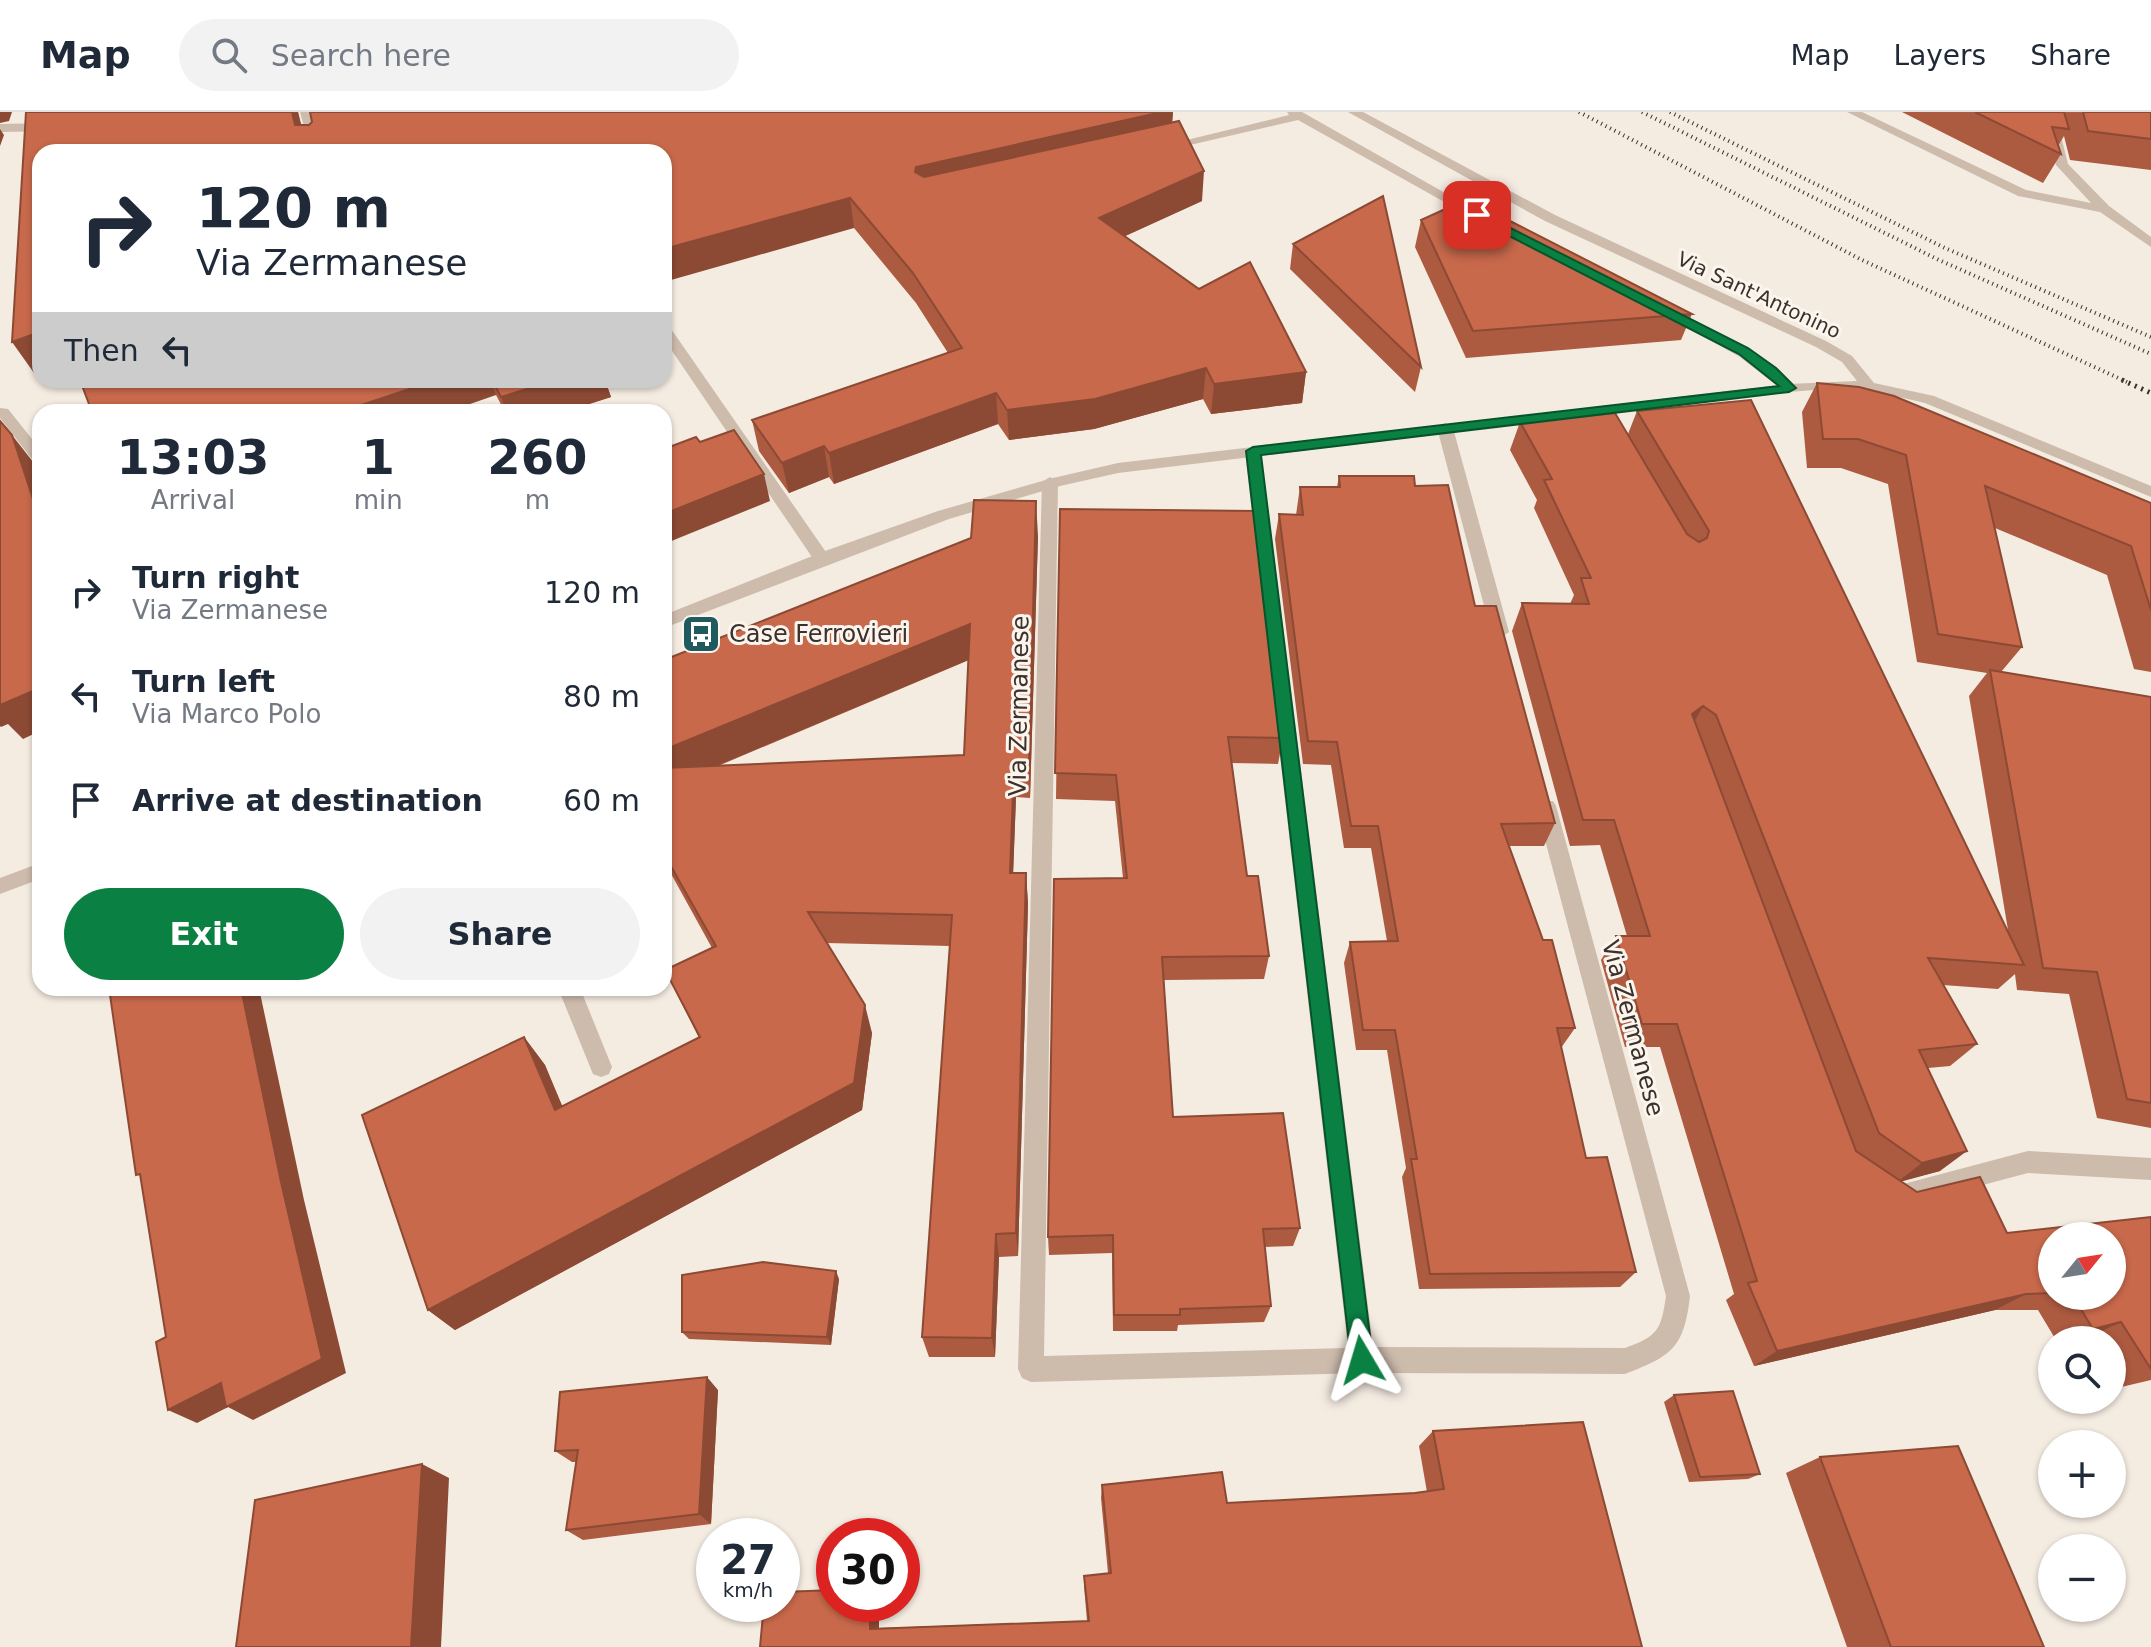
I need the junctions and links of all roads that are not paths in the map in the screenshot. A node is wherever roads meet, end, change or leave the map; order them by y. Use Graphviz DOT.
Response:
graph roads {
  1 [pos="306,112"];
  2 [pos="1354,112"];
  3 [pos="1853,112"];
  4 [pos="2049,112"];
  5 [pos="1296,114"];
  6 [pos="60,127"];
  7 [pos="0,128"];
  8 [pos="315,144"];
  9 [pos="1144,151"];
  10 [pos="2104,209"];
  11 [pos="1489,221"];
  12 [pos="2151,243"];
  13 [pos="1656,305"];
  14 [pos="672,341"];
  15 [pos="1869,386"];
  16 [pos="1789,388"];
  17 [pos="0,413"];
  18 [pos="1445,428"];
  19 [pos="32,450"];
  20 [pos="1253,451"];
  21 [pos="1050,482"];
  22 [pos="2151,492"];
  23 [pos="822,559"];
  24 [pos="672,619"];
  25 [pos="1506,656"];
  26 [pos="1539,778"];
  27 [pos="32,874"];
  28 [pos="0,886"];
  29 [pos="572,996"];
  30 [pos="601,1067"];
  31 [pos="2151,1169"];
  32 [pos="1880,1189"];
  33 [pos="1362,1360"];
  1 -- 8 [label="street"];
  2 -- 15 [label="street, Via Sant'Antonino"];
  3 -- 10 [label="street"];
  4 -- 10 [label="street"];
  5 -- 9 [label="street"];
  5 -- 11 [label="street"];
  6 -- 7 [label="street"];
  10 -- 12 [label="street"];
  13 -- 16 [label="street"];
  14 -- 23 [label="street"];
  15 -- 16 [label="street"];
  15 -- 22 [label="street"];
  16 -- 18 [label="street"];
  17 -- 19 [label="street"];
  18 -- 20 [label="street"];
  18 -- 25 [label="street"];
  20 -- 21 [label="street"];
  20 -- 33 [label="street"];
  21 -- 23 [label="street"];
  21 -- 33 [label="street, Via Zermanese"];
  23 -- 24 [label="street"];
  26 -- 33 [label="street, Via Zermanese"];
  27 -- 28 [label="street"];
  29 -- 30 [label="street"];
  31 -- 32 [label="street"];
}
